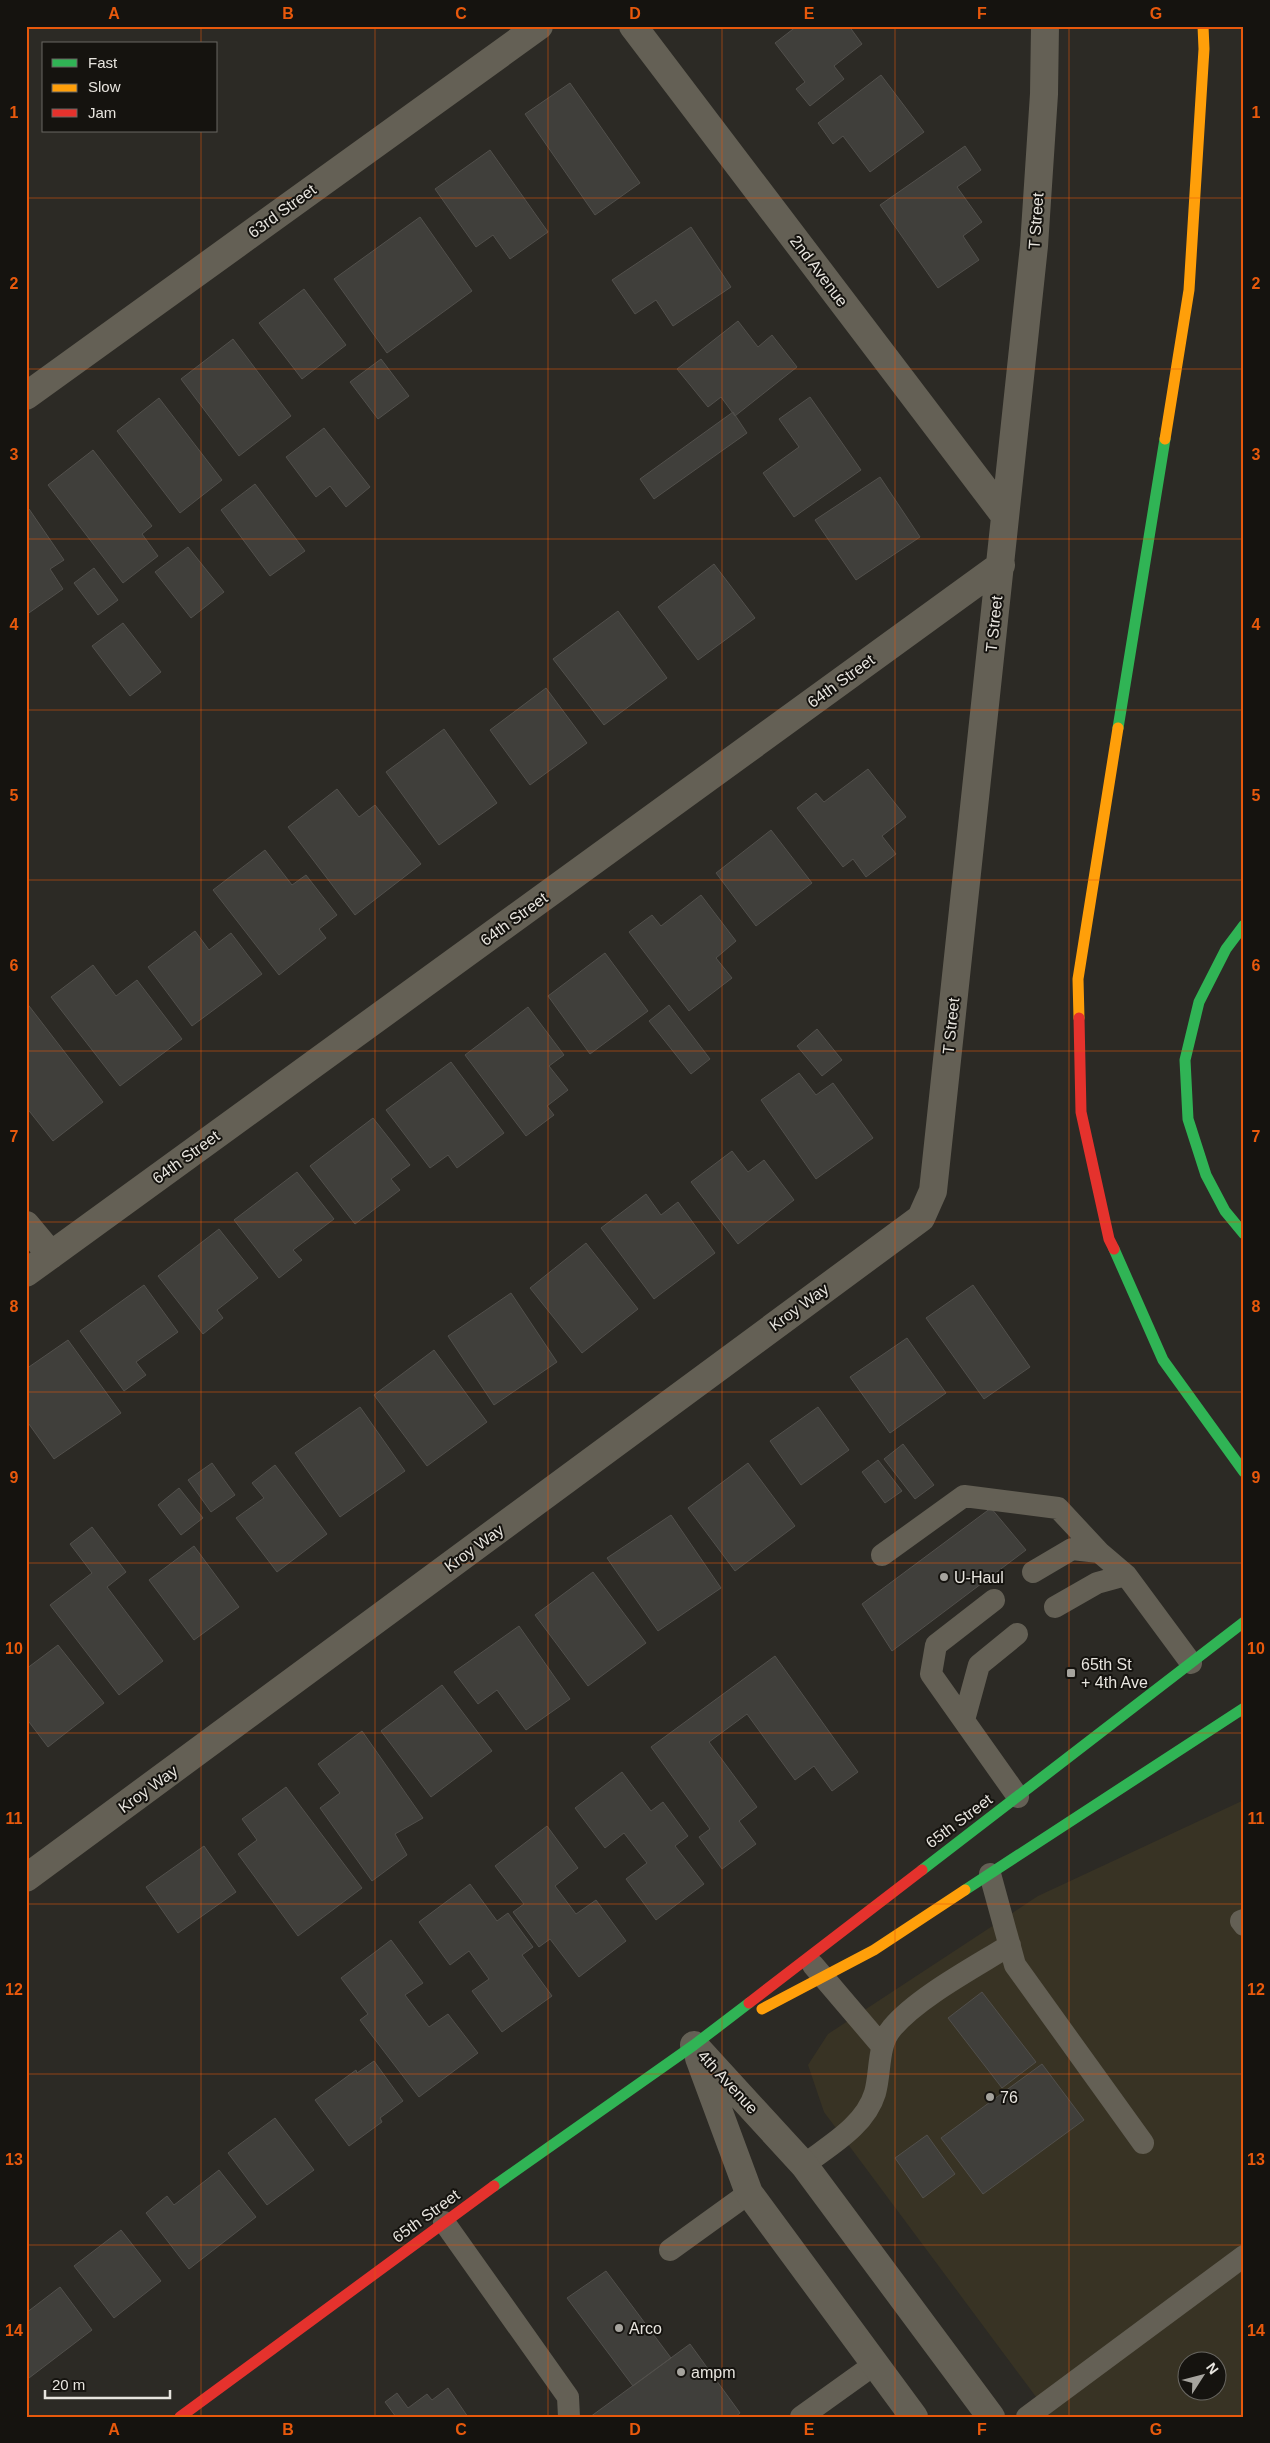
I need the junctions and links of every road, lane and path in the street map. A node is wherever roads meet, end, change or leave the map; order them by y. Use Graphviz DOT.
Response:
graph roads {
  1 [pos="538,26"];
  2 [pos="633,26"];
  3 [pos="1044,26"];
  4 [pos="1203,26"];
  5 [pos="26,396"];
  6 [pos="1005,516"];
  7 [pos="1001,565"];
  8 [pos="1244,925"];
  9 [pos="921,1218"];
  10 [pos="26,1225"];
  11 [pos="1244,1234"];
  12 [pos="51,1255"];
  13 [pos="26,1273"];
  14 [pos="1244,1472"];
  15 [pos="1099,1552"];
  16 [pos="882,1554"];
  17 [pos="1033,1572"];
  18 [pos="1126,1575"];
  19 [pos="994,1600"];
  20 [pos="1055,1607"];
  21 [pos="1244,1622"];
  22 [pos="1017,1634"];
  23 [pos="1191,1663"];
  24 [pos="1244,1708"];
  25 [pos="964,1720"];
  26 [pos="1018,1796"];
  27 [pos="990,1874"];
  28 [pos="26,1878"];
  29 [pos="1244,1920"];
  30 [pos="1244,1925"];
  31 [pos="1010,1945"];
  32 [pos="808,1958"];
  33 [pos="823,1977"];
  34 [pos="694,2045"];
  35 [pos="882,2046"];
  36 [pos="1143,2143"];
  37 [pos="804,2165"];
  38 [pos="749,2193"];
  39 [pos="444,2222"];
  40 [pos="670,2250"];
  41 [pos="1244,2256"];
  42 [pos="875,2364"];
  43 [pos="180,2417"];
  44 [pos="569,2417"];
  45 [pos="801,2417"];
  46 [pos="914,2417"];
  47 [pos="991,2417"];
  48 [pos="1027,2417"];
  1 -- 5 [label="street, 63rd Street"];
  2 -- 6 [label="street, 2nd Avenue"];
  3 -- 6 [label="street, T Street"];
  4 -- 14 [label="main road"];
  6 -- 7 [label="street, T Street"];
  7 -- 9 [label="street, T Street"];
  7 -- 12 [label="street, 64th Street"];
  8 -- 11 [label="main road"];
  9 -- 28 [label="street, Kroy Way"];
  10 -- 12 [label="street"];
  12 -- 13 [label="street, 64th Street"];
  15 -- 16 [label="lane"];
  15 -- 17 [label="lane"];
  15 -- 18 [label="lane"];
  18 -- 20 [label="lane"];
  18 -- 23 [label="lane"];
  19 -- 25 [label="lane"];
  21 -- 23 [label="main road, 65th Street"];
  22 -- 25 [label="lane"];
  23 -- 26 [label="main road, 65th Street"];
  24 -- 27 [label="main road, 65th Street"];
  25 -- 26 [label="lane"];
  26 -- 32 [label="main road, 65th Street"];
  27 -- 31 [label="lane"];
  27 -- 33 [label="main road, 65th Street"];
  29 -- 30 [label="lane"];
  31 -- 35 [label="lane"];
  31 -- 36 [label="lane"];
  32 -- 33 [label="lane"];
  32 -- 34 [label="main road, 65th Street"];
  33 -- 34 [label="main road, 65th Street"];
  33 -- 35 [label="lane"];
  34 -- 37 [label="street, 4th Avenue"];
  34 -- 38 [label="street, 4th Avenue"];
  34 -- 39 [label="main road, 65th Street"];
  35 -- 37 [label="lane"];
  37 -- 47 [label="street, 4th Avenue"];
  38 -- 40 [label="lane"];
  38 -- 42 [label="street, 4th Avenue"];
  39 -- 43 [label="main road, 65th Street"];
  39 -- 44 [label="lane"];
  41 -- 48 [label="lane"];
  42 -- 45 [label="lane"];
  42 -- 46 [label="street, 4th Avenue"];
}
